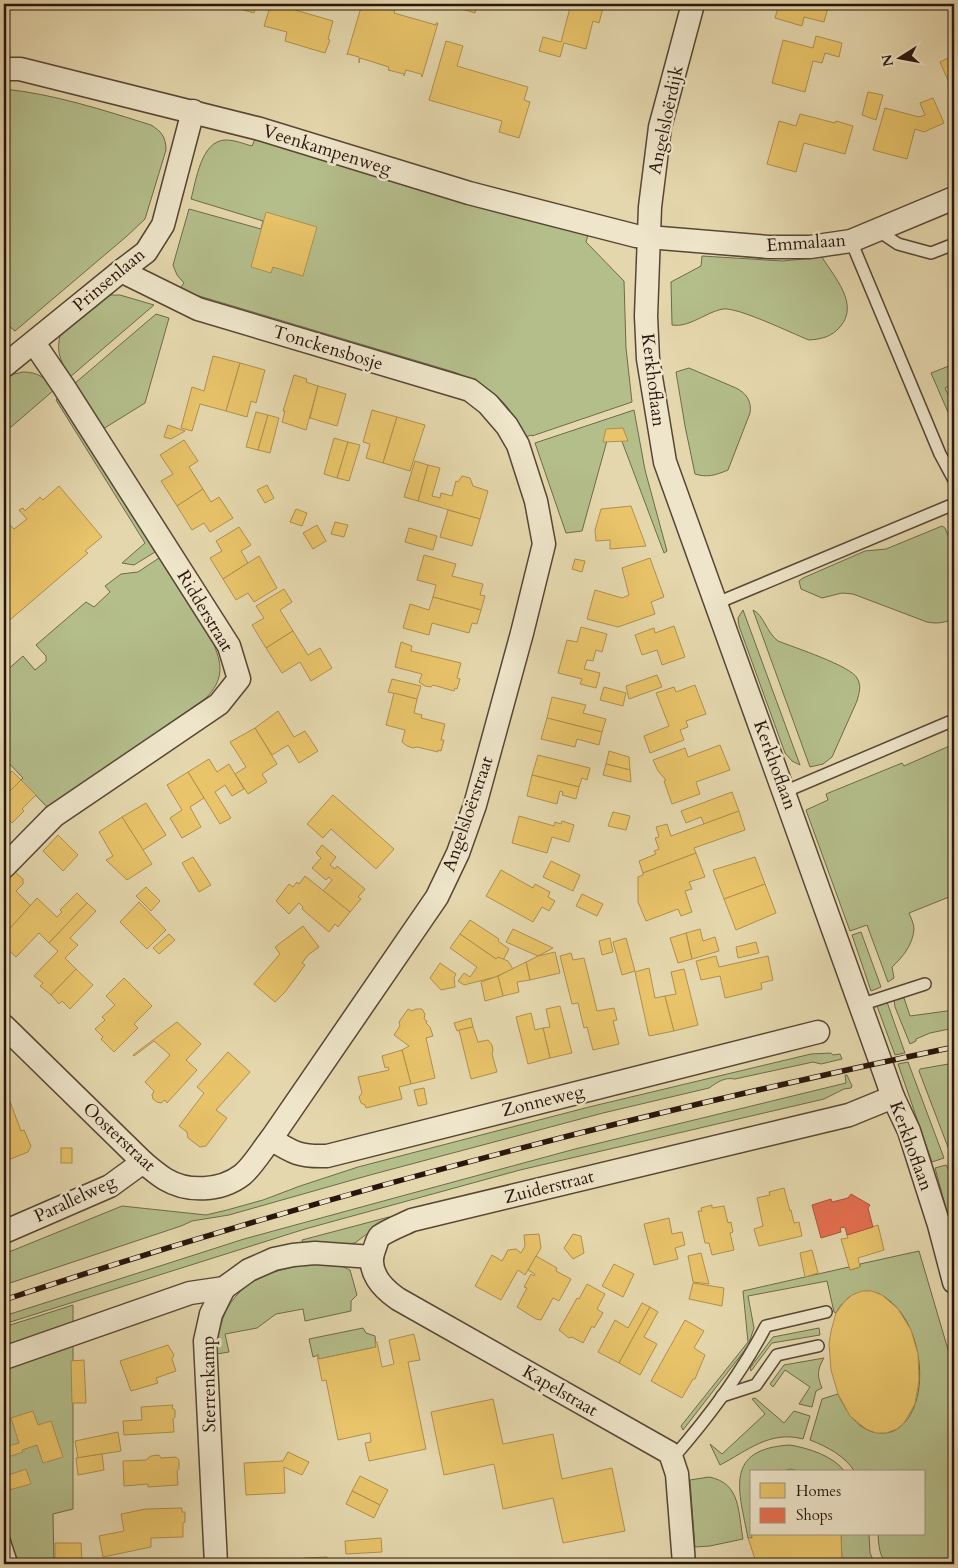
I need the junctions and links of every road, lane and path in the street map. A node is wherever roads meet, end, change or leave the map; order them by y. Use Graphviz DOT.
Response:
graph roads {
  1 [pos="693,4"];
  2 [pos="4,69"];
  3 [pos="193,111"];
  4 [pos="954,198"];
  5 [pos="876,230"];
  6 [pos="649,238"];
  7 [pos="851,241"];
  8 [pos="954,244"];
  9 [pos="121,271"];
  10 [pos="34,343"];
  11 [pos="4,366"];
  12 [pos="518,445"];
  13 [pos="953,480"];
  14 [pos="954,504"];
  15 [pos="722,601"];
  16 [pos="954,720"];
  17 [pos="784,792"];
  18 [pos="4,867"];
  19 [pos="926,984"];
  20 [pos="860,1005"];
  21 [pos="4,1026"];
  22 [pos="818,1032"];
  23 [pos="893,1097"];
  24 [pos="271,1139"];
  25 [pos="143,1162"];
  26 [pos="4,1232"];
  27 [pos="372,1257"];
  28 [pos="954,1282"];
  29 [pos="224,1288"];
  30 [pos="826,1312"];
  31 [pos="818,1346"];
  32 [pos="4,1358"];
  33 [pos="722,1396"];
  34 [pos="672,1459"];
  35 [pos="4,1540"];
  36 [pos="12,1564"];
  37 [pos="216,1564"];
  38 [pos="684,1564"];
  1 -- 6 [label="street, Angelsloërdijk"];
  2 -- 3 [label="street, Veenkampenweg"];
  3 -- 6 [label="street, Veenkampenweg"];
  3 -- 9 [label="street, Prinsenlaan"];
  4 -- 5 [label="street, Emmalaan"];
  5 -- 7 [label="street, Emmalaan"];
  5 -- 8 [label="lane"];
  6 -- 7 [label="street, Emmalaan"];
  6 -- 15 [label="street, Kerkhoflaan"];
  7 -- 13 [label="lane"];
  9 -- 10 [label="street, Prinsenlaan"];
  9 -- 12 [label="street, Tonckensbosje"];
  10 -- 11 [label="street, Prinsenlaan"];
  10 -- 18 [label="street, Ridderstraat"];
  12 -- 24 [label="street, Angelsloërstraat"];
  14 -- 15 [label="lane"];
  15 -- 17 [label="street, Kerkhoflaan"];
  16 -- 17 [label="lane"];
  17 -- 20 [label="street, Kerkhoflaan"];
  19 -- 20 [label="lane"];
  20 -- 23 [label="street, Kerkhoflaan"];
  21 -- 25 [label="street, Oosterstraat"];
  22 -- 24 [label="street, Zonneweg"];
  23 -- 27 [label="street, Zuiderstraat"];
  23 -- 28 [label="street, Kerkhoflaan"];
  24 -- 25 [label="street, Oosterstraat"];
  25 -- 26 [label="street, Parallelweg"];
  27 -- 29 [label="street"];
  27 -- 34 [label="street, Kapelstraat"];
  29 -- 32 [label="street"];
  29 -- 37 [label="street, Sterrenkamp"];
  30 -- 33 [label="lane"];
  31 -- 33 [label="lane"];
  33 -- 34 [label="lane"];
  34 -- 38 [label="street"];
  35 -- 36 [label="lane"];
}
